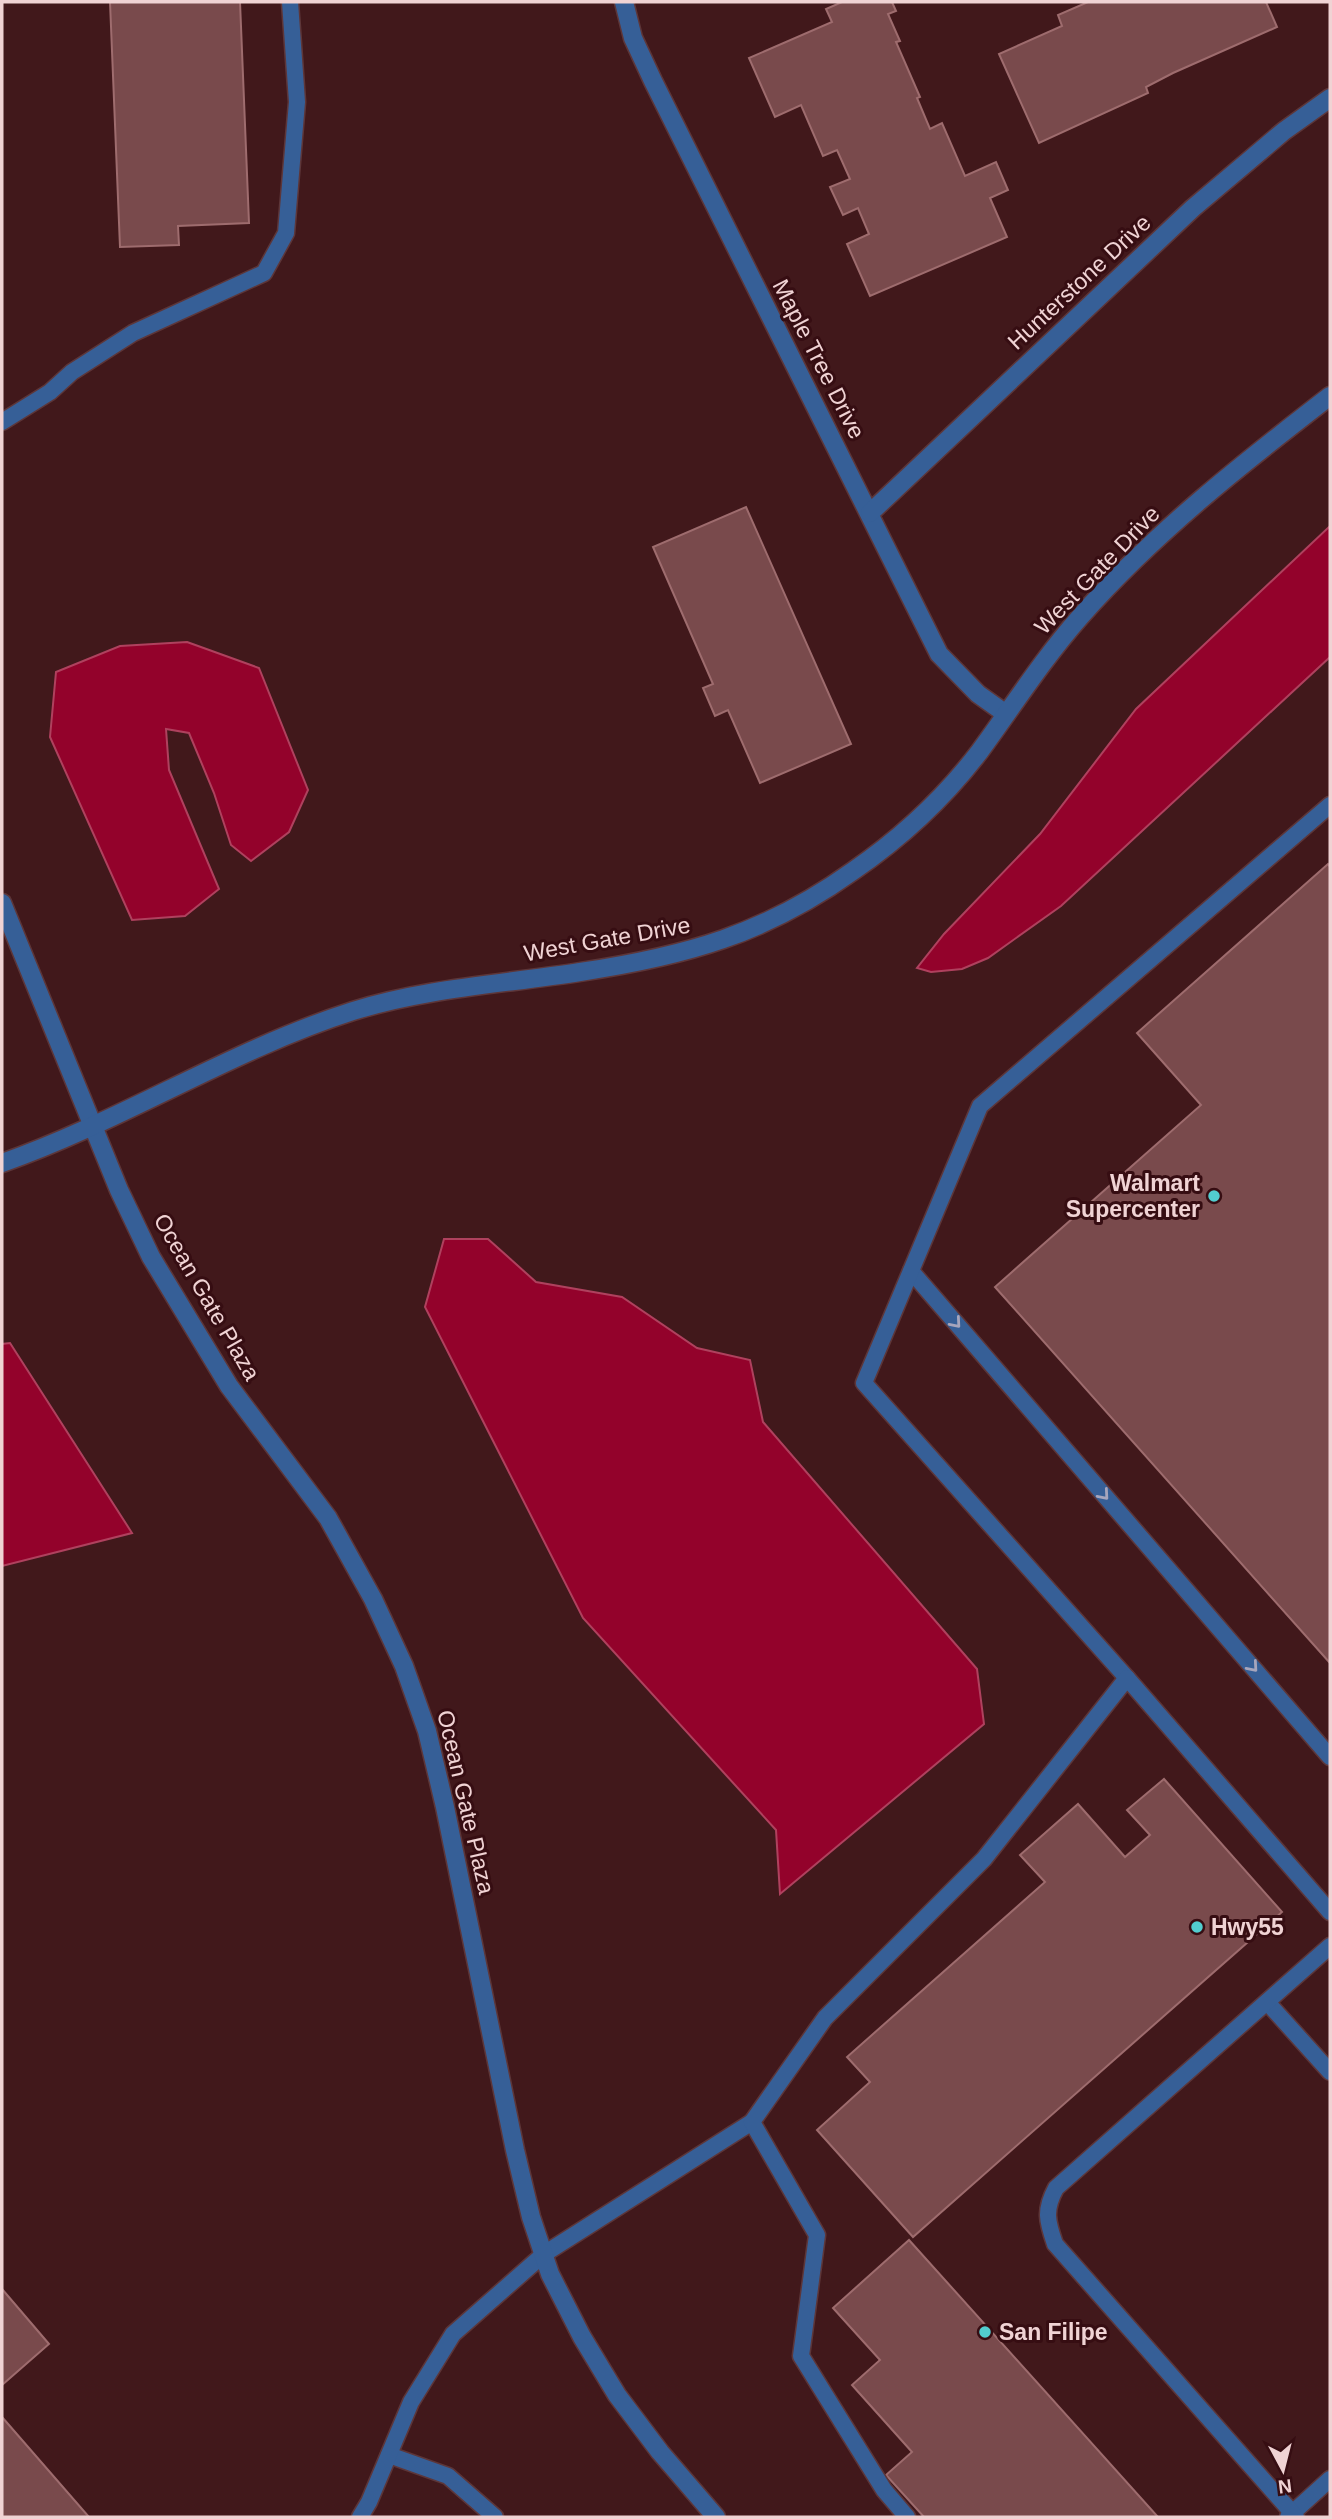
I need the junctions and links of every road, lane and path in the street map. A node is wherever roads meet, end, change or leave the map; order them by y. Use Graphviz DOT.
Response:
graph roads {
  1 [pos="290,2"];
  2 [pos="624,2"];
  3 [pos="1330,98"];
  4 [pos="1330,396"];
  5 [pos="2,422"];
  6 [pos="870,513"];
  7 [pos="1006,714"];
  8 [pos="1330,805"];
  9 [pos="2,903"];
  10 [pos="92,1124"];
  11 [pos="2,1163"];
  12 [pos="911,1271"];
  13 [pos="1127,1678"];
  14 [pos="1330,1757"];
  15 [pos="1330,1912"];
  16 [pos="1330,1946"];
  17 [pos="1267,2002"];
  18 [pos="1330,2072"];
  19 [pos="752,2122"];
  20 [pos="544,2254"];
  21 [pos="389,2455"];
  22 [pos="1330,2479"];
  23 [pos="1292,2516"];
  24 [pos="360,2517"];
  25 [pos="495,2517"];
  26 [pos="716,2517"];
  27 [pos="907,2517"];
  1 -- 5 [label="lane"];
  2 -- 6 [label="street, Maple Tree Drive"];
  3 -- 6 [label="street, Hunterstone Drive"];
  4 -- 7 [label="street, West Gate Drive"];
  6 -- 7 [label="street, Maple Tree Drive"];
  7 -- 10 [label="street, West Gate Drive"];
  8 -- 12 [label="lane"];
  9 -- 10 [label="street, Ocean Gate Plaza"];
  10 -- 11 [label="street, West Gate Drive"];
  10 -- 20 [label="street, Ocean Gate Plaza"];
  12 -- 13 [label="lane"];
  12 -- 14 [label="lane, one-way"];
  13 -- 15 [label="lane"];
  13 -- 19 [label="lane"];
  16 -- 17 [label="lane"];
  17 -- 18 [label="lane"];
  17 -- 23 [label="lane"];
  19 -- 20 [label="lane"];
  19 -- 27 [label="lane"];
  20 -- 21 [label="lane"];
  20 -- 26 [label="street, Ocean Gate Plaza"];
  21 -- 24 [label="lane"];
  21 -- 25 [label="lane"];
  22 -- 23 [label="lane"];
}
